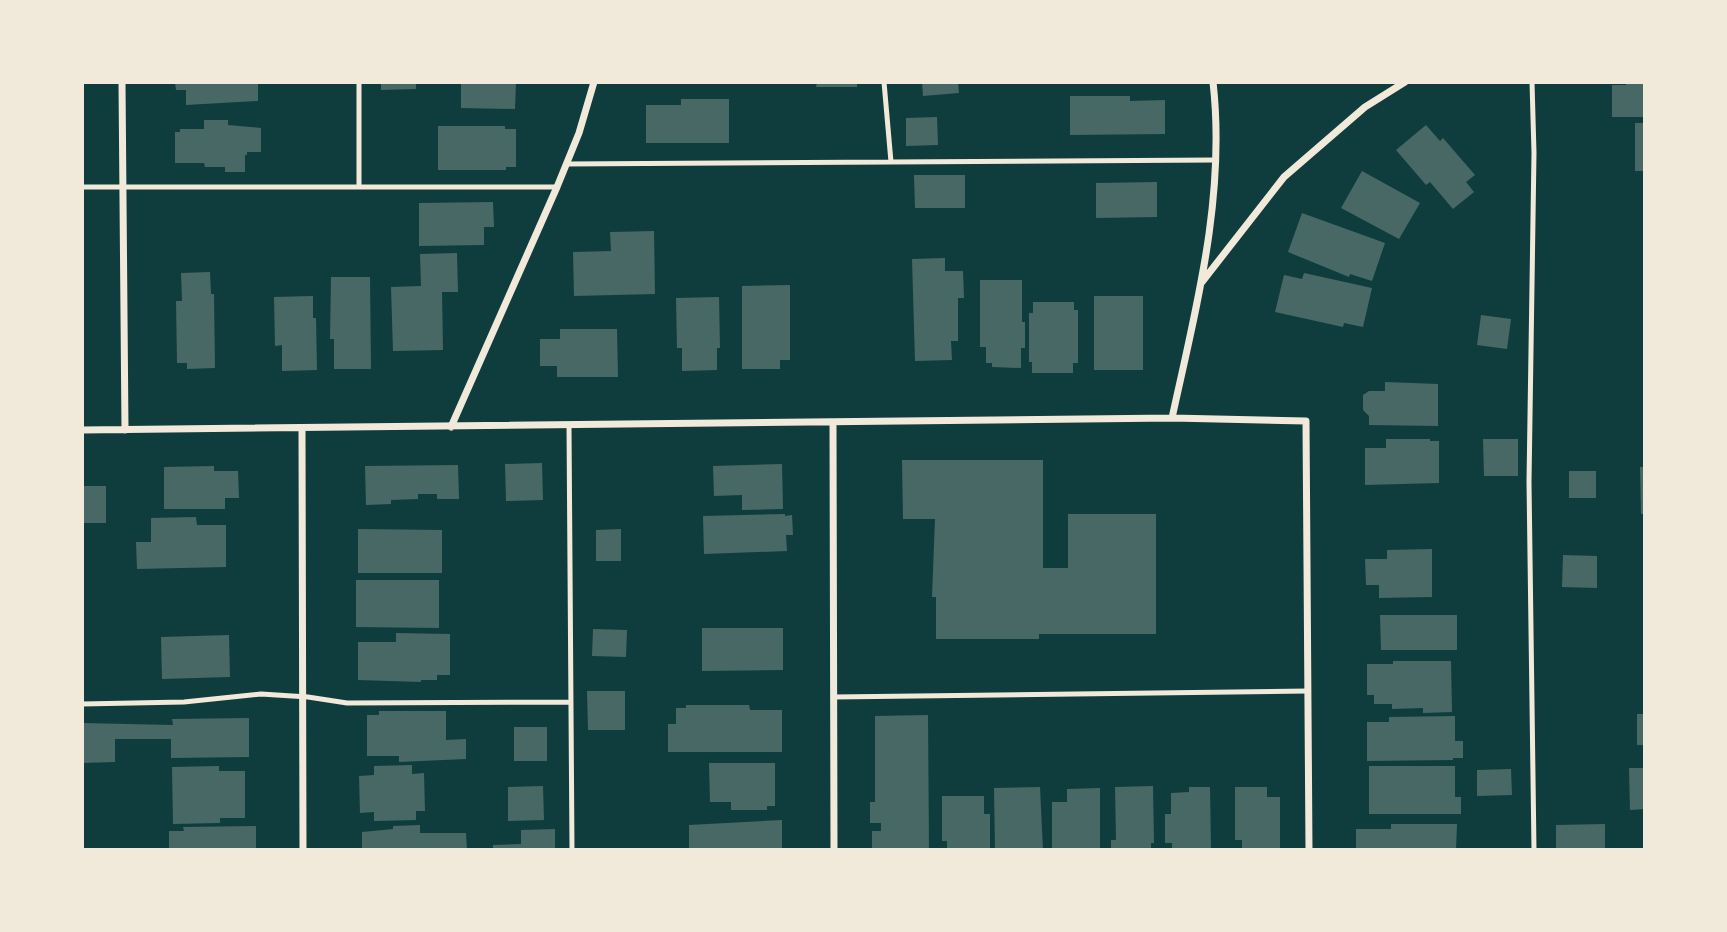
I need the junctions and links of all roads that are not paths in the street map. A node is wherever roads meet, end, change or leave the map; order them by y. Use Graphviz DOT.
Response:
graph roads {
  1 [pos="122,82"];
  2 [pos="359,82"];
  3 [pos="594,82"];
  4 [pos="884,82"];
  5 [pos="1213,82"];
  6 [pos="1405,82"];
  7 [pos="1532,82"];
  8 [pos="1215,160"];
  9 [pos="891,162"];
  10 [pos="566,164"];
  11 [pos="82,187"];
  12 [pos="123,187"];
  13 [pos="359,187"];
  14 [pos="557,187"];
  15 [pos="1202,283"];
  16 [pos="1171,418"];
  17 [pos="833,422"];
  18 [pos="569,425"];
  19 [pos="451,427"];
  20 [pos="302,428"];
  21 [pos="82,429"];
  22 [pos="125,430"];
  23 [pos="1308,691"];
  24 [pos="303,696"];
  25 [pos="834,697"];
  26 [pos="571,702"];
  27 [pos="82,704"];
  28 [pos="303,850"];
  29 [pos="572,850"];
  30 [pos="834,850"];
  31 [pos="1309,850"];
  32 [pos="1534,850"];
  1 -- 12 [label="street"];
  2 -- 13 [label="lane"];
  3 -- 10 [label="street"];
  4 -- 9 [label="lane"];
  5 -- 8 [label="street"];
  6 -- 15 [label="street"];
  7 -- 32 [label="lane"];
  8 -- 9 [label="lane"];
  8 -- 15 [label="street"];
  9 -- 10 [label="lane"];
  10 -- 14 [label="street"];
  11 -- 12 [label="lane"];
  12 -- 13 [label="lane"];
  12 -- 22 [label="street"];
  13 -- 14 [label="lane"];
  14 -- 19 [label="street"];
  15 -- 16 [label="street"];
  16 -- 17 [label="street"];
  16 -- 23 [label="street"];
  17 -- 18 [label="street"];
  17 -- 25 [label="street"];
  18 -- 19 [label="street"];
  18 -- 26 [label="lane"];
  19 -- 20 [label="street"];
  20 -- 22 [label="street"];
  20 -- 24 [label="street"];
  21 -- 22 [label="street"];
  23 -- 25 [label="lane"];
  23 -- 31 [label="street"];
  24 -- 26 [label="lane"];
  24 -- 27 [label="lane"];
  24 -- 28 [label="street"];
  25 -- 30 [label="street"];
  26 -- 29 [label="lane"];
}
